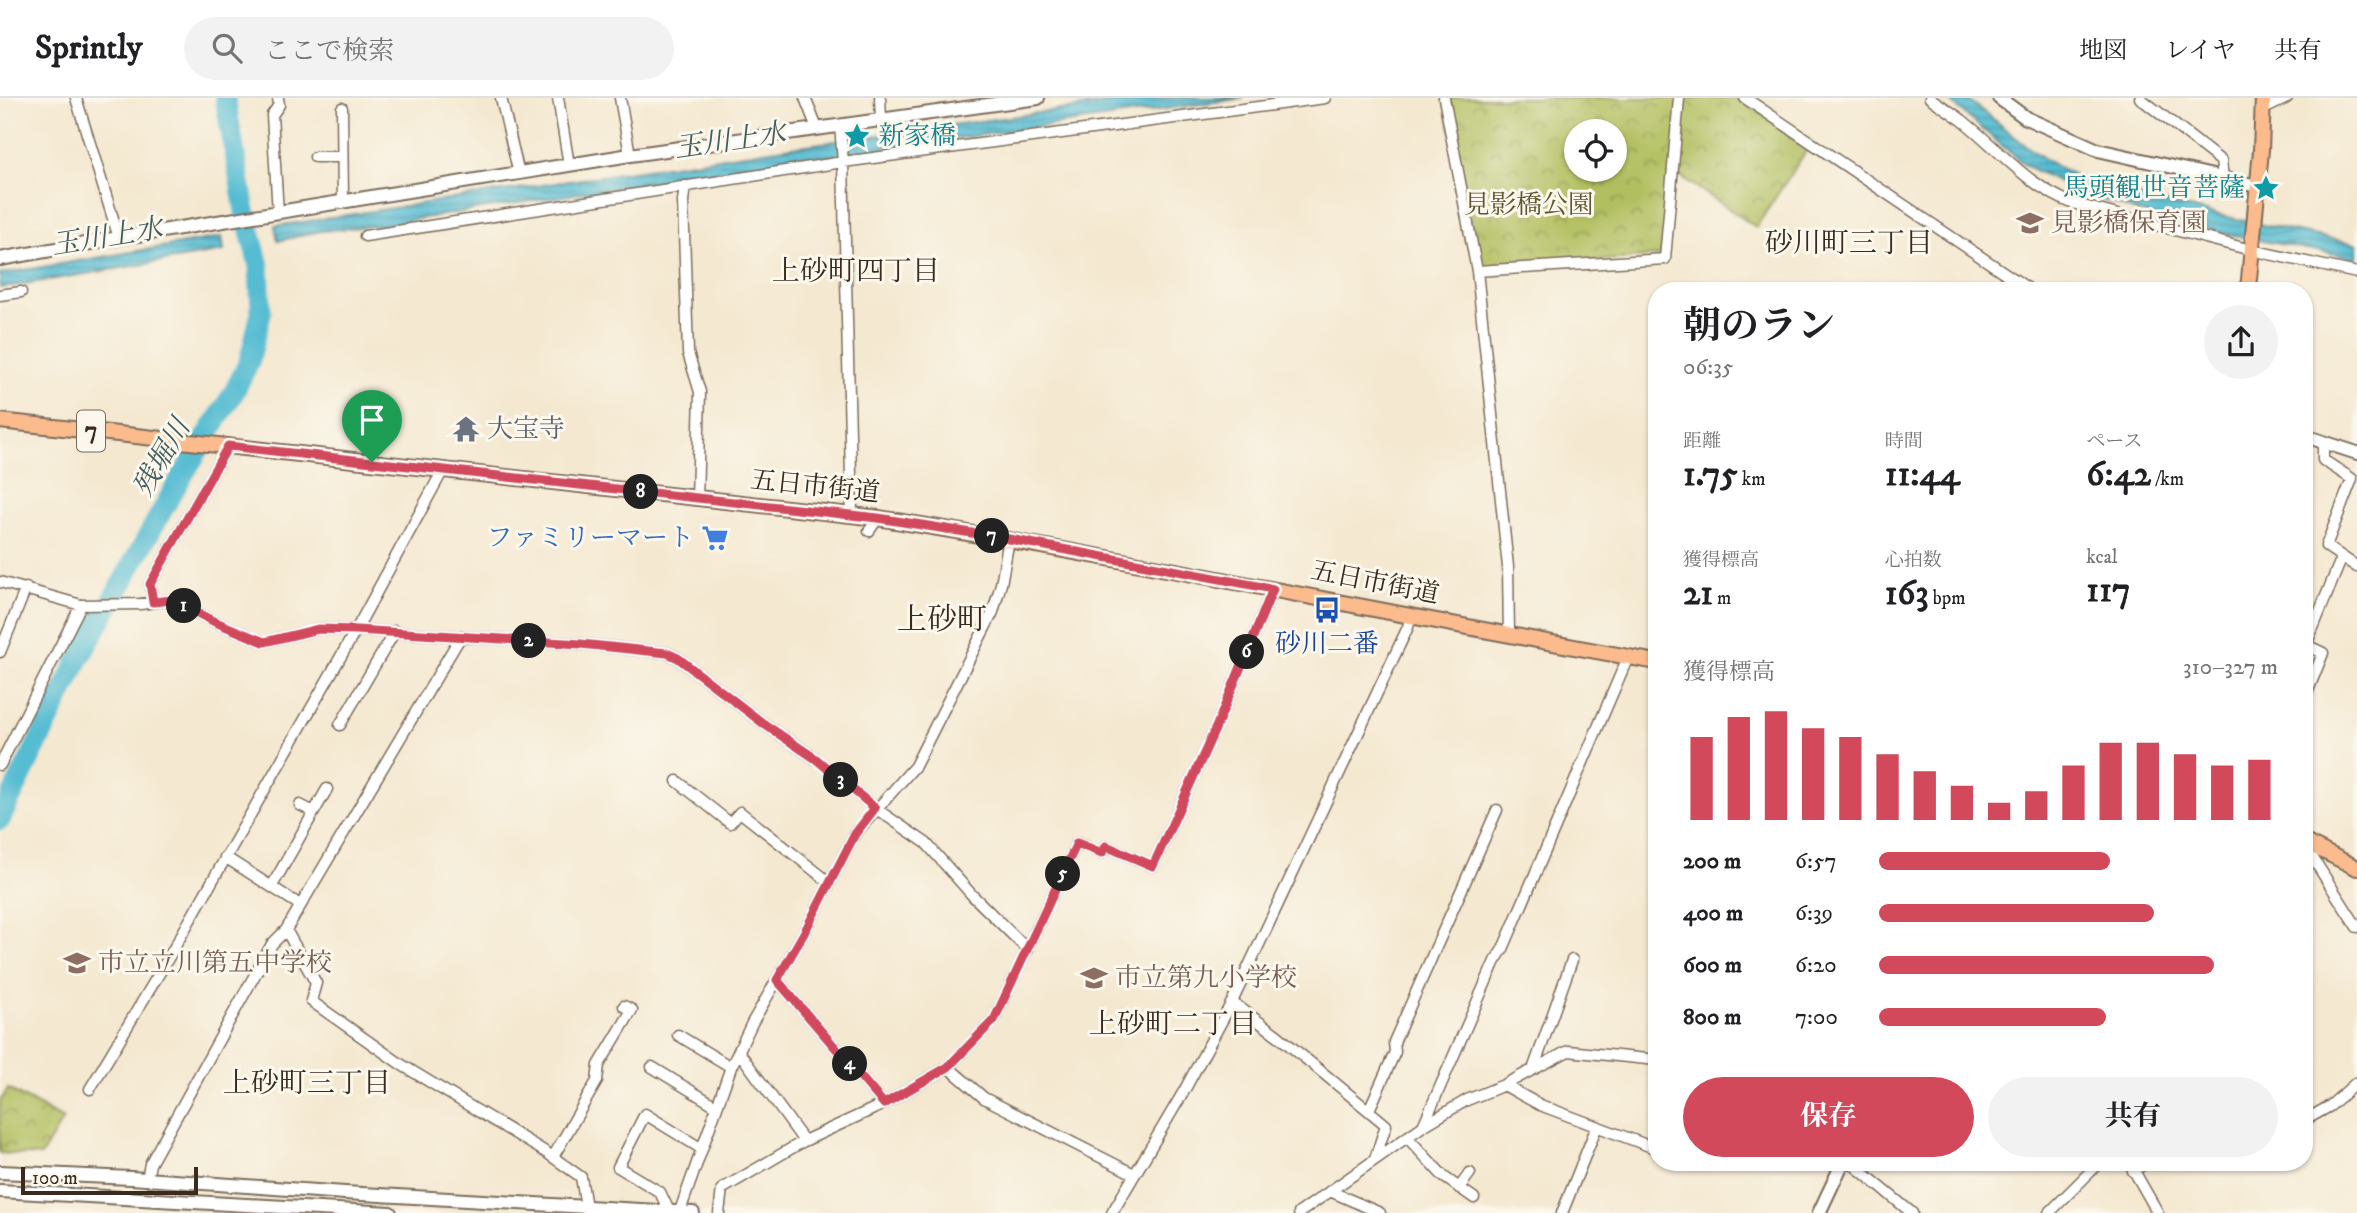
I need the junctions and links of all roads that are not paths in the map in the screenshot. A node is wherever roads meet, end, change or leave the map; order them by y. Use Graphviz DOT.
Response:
graph roads {
  1 [pos="76,98"];
  2 [pos="278,98"];
  3 [pos="501,98"];
  4 [pos="558,98"];
  5 [pos="620,98"];
  6 [pos="805,98"];
  7 [pos="880,98"];
  8 [pos="1037,98"];
  9 [pos="1325,98"];
  10 [pos="1444,98"];
  11 [pos="1679,98"];
  12 [pos="1745,98"];
  13 [pos="1930,98"];
  14 [pos="1999,98"];
  15 [pos="2140,98"];
  16 [pos="2287,98"];
  17 [pos="2263,104"];
  18 [pos="342,108"];
  19 [pos="881,120"];
  20 [pos="817,128"];
  21 [pos="840,128"];
  22 [pos="630,155"];
  23 [pos="314,157"];
  24 [pos="342,157"];
  25 [pos="843,159"];
  26 [pos="569,165"];
  27 [pos="519,174"];
  28 [pos="2223,178"];
  29 [pos="2257,186"];
  30 [pos="685,187"];
  31 [pos="343,203"];
  32 [pos="278,213"];
  33 [pos="365,236"];
  34 [pos="119,238"];
  35 [pos="2252,247"];
  36 [pos="0,260"];
  37 [pos="1477,271"];
  38 [pos="2357,273"];
  39 [pos="2018,282"];
  40 [pos="2249,282"];
  41 [pos="21,292"];
  42 [pos="0,295"];
  43 [pos="0,421"];
  44 [pos="2313,439"];
  45 [pos="2323,443"];
  46 [pos="223,445"];
  47 [pos="2357,453"];
  48 [pos="443,470"];
  49 [pos="697,499"];
  50 [pos="852,514"];
  51 [pos="878,518"];
  52 [pos="869,531"];
  53 [pos="1009,539"];
  54 [pos="2342,557"];
  55 [pos="2357,567"];
  56 [pos="0,582"];
  57 [pos="26,588"];
  58 [pos="1273,589"];
  59 [pos="153,602"];
  60 [pos="87,605"];
  61 [pos="1410,615"];
  62 [pos="2313,628"];
  63 [pos="356,630"];
  64 [pos="395,631"];
  65 [pos="1509,635"];
  66 [pos="461,636"];
  67 [pos="2313,648"];
  68 [pos="0,652"];
  69 [pos="1628,657"];
  70 [pos="1648,660"];
  71 [pos="2313,678"];
  72 [pos="341,725"];
  73 [pos="0,765"];
  74 [pos="677,781"];
  75 [pos="327,789"];
  76 [pos="300,804"];
  77 [pos="875,808"];
  78 [pos="1497,810"];
  79 [pos="314,812"];
  80 [pos="2313,848"];
  81 [pos="225,857"];
  82 [pos="2313,857"];
  83 [pos="2357,868"];
  84 [pos="830,882"];
  85 [pos="272,886"];
  86 [pos="300,905"];
  87 [pos="2357,927"];
  88 [pos="286,930"];
  89 [pos="1028,950"];
  90 [pos="1572,960"];
  91 [pos="777,980"];
  92 [pos="1231,1002"];
  93 [pos="624,1006"];
  94 [pos="678,1034"];
  95 [pos="739,1052"];
  96 [pos="1648,1059"];
  97 [pos="652,1067"];
  98 [pos="731,1067"];
  99 [pos="948,1067"];
  100 [pos="1534,1067"];
  101 [pos="2357,1082"];
  102 [pos="1504,1085"];
  103 [pos="90,1089"];
  104 [pos="884,1104"];
  105 [pos="716,1106"];
  106 [pos="1369,1110"];
  107 [pos="2313,1116"];
  108 [pos="1423,1126"];
  109 [pos="1597,1126"];
  110 [pos="1408,1137"];
  111 [pos="804,1141"];
  112 [pos="1648,1146"];
  113 [pos="702,1149"];
  114 [pos="553,1157"];
  115 [pos="1375,1159"];
  116 [pos="1839,1171"];
  117 [pos="1860,1171"];
  118 [pos="2091,1171"];
  119 [pos="2134,1171"];
  120 [pos="0,1172"];
  121 [pos="1470,1173"];
  122 [pos="1134,1174"];
  123 [pos="131,1178"];
  124 [pos="147,1179"];
  125 [pos="1459,1188"];
  126 [pos="0,1191"];
  127 [pos="1330,1191"];
  128 [pos="118,1197"];
  129 [pos="1475,1198"];
  130 [pos="586,1207"];
  131 [pos="331,1211"];
  132 [pos="1907,1211"];
  133 [pos="680,1212"];
  134 [pos="390,1213"];
  135 [pos="719,1213"];
  136 [pos="1112,1213"];
  137 [pos="1299,1213"];
  138 [pos="1380,1213"];
  139 [pos="1562,1213"];
  140 [pos="1819,1213"];
  141 [pos="2049,1213"];
  142 [pos="2158,1213"];
  1 -- 34 [label="street"];
  2 -- 32 [label="street"];
  3 -- 27 [label="street"];
  4 -- 26 [label="street"];
  5 -- 22 [label="street"];
  6 -- 20 [label="street"];
  7 -- 19 [label="street"];
  8 -- 19 [label="street"];
  9 -- 25 [label="street"];
  10 -- 37 [label="street"];
  11 -- 37 [label="street"];
  12 -- 39 [label="street"];
  13 -- 35 [label="street"];
  14 -- 28 [label="street"];
  15 -- 28 [label="street"];
  16 -- 17 [label="street"];
  17 -- 29 [label="main road"];
  18 -- 24 [label="street"];
  19 -- 21 [label="street"];
  20 -- 21 [label="street"];
  20 -- 22 [label="street"];
  21 -- 25 [label="street"];
  22 -- 26 [label="street"];
  23 -- 24 [label="street"];
  24 -- 31 [label="street"];
  25 -- 30 [label="street"];
  25 -- 50 [label="street"];
  26 -- 27 [label="street"];
  27 -- 31 [label="street"];
  28 -- 29 [label="street"];
  29 -- 35 [label="main road"];
  30 -- 33 [label="street"];
  30 -- 49 [label="street"];
  31 -- 32 [label="street"];
  32 -- 34 [label="street"];
  34 -- 36 [label="street"];
  35 -- 38 [label="street"];
  35 -- 40 [label="main road"];
  37 -- 65 [label="street"];
  41 -- 42 [label="street"];
  43 -- 46 [label="main road, 五日市街道 / 7"];
  44 -- 45 [label="street"];
  45 -- 47 [label="street"];
  45 -- 54 [label="street"];
  46 -- 48 [label="main road, 五日市街道 / 7"];
  46 -- 59 [label="street"];
  48 -- 49 [label="main road, 五日市街道 / 7"];
  48 -- 63 [label="street"];
  49 -- 50 [label="main road, 五日市街道 / 7"];
  50 -- 51 [label="main road, 五日市街道 / 7"];
  51 -- 52 [label="street"];
  51 -- 53 [label="main road, 五日市街道 / 7"];
  53 -- 58 [label="main road, 五日市街道 / 7"];
  53 -- 77 [label="street"];
  54 -- 55 [label="street"];
  54 -- 62 [label="street"];
  56 -- 57 [label="street"];
  57 -- 60 [label="street"];
  57 -- 68 [label="street"];
  58 -- 61 [label="main road, 五日市街道 / 7"];
  58 -- 89 [label="street"];
  59 -- 60 [label="street"];
  59 -- 63 [label="street"];
  60 -- 73 [label="street"];
  61 -- 65 [label="main road, 五日市街道 / 7"];
  61 -- 92 [label="street"];
  63 -- 64 [label="street"];
  63 -- 81 [label="street"];
  64 -- 66 [label="street"];
  64 -- 72 [label="street"];
  65 -- 69 [label="main road, 五日市街道 / 7"];
  66 -- 77 [label="street"];
  66 -- 86 [label="street"];
  67 -- 71 [label="street"];
  69 -- 70 [label="main road, 五日市街道 / 7"];
  69 -- 108 [label="street"];
  74 -- 84 [label="street"];
  75 -- 79 [label="street"];
  76 -- 79 [label="street"];
  77 -- 84 [label="street"];
  77 -- 89 [label="street"];
  78 -- 106 [label="street"];
  79 -- 85 [label="street"];
  80 -- 83 [label="main road"];
  81 -- 85 [label="street"];
  81 -- 103 [label="street"];
  82 -- 87 [label="street"];
  84 -- 91 [label="street"];
  85 -- 86 [label="street"];
  86 -- 88 [label="street"];
  88 -- 114 [label="street"];
  88 -- 124 [label="street"];
  89 -- 99 [label="street"];
  90 -- 100 [label="street"];
  91 -- 95 [label="street"];
  91 -- 104 [label="street"];
  92 -- 106 [label="street"];
  92 -- 122 [label="street"];
  93 -- 114 [label="street"];
  94 -- 98 [label="street"];
  95 -- 98 [label="street"];
  95 -- 111 [label="street"];
  96 -- 100 [label="street"];
  97 -- 105 [label="street"];
  98 -- 105 [label="street"];
  99 -- 104 [label="street"];
  99 -- 122 [label="street"];
  100 -- 102 [label="street"];
  101 -- 107 [label="street"];
  102 -- 108 [label="street"];
  102 -- 109 [label="street"];
  104 -- 111 [label="street"];
  105 -- 113 [label="street"];
  106 -- 115 [label="street"];
  108 -- 110 [label="street"];
  109 -- 112 [label="street"];
  109 -- 139 [label="street"];
  110 -- 115 [label="street"];
  110 -- 125 [label="street"];
  111 -- 135 [label="street"];
  113 -- 133 [label="street"];
  113 -- 133 [label="street"];
  114 -- 130 [label="street"];
  115 -- 127 [label="street"];
  116 -- 140 [label="street"];
  117 -- 132 [label="street"];
  118 -- 141 [label="street"];
  119 -- 142 [label="street"];
  120 -- 123 [label="street"];
  121 -- 125 [label="street"];
  122 -- 136 [label="street"];
  123 -- 124 [label="street"];
  123 -- 128 [label="street"];
  124 -- 130 [label="street"];
  125 -- 129 [label="street"];
  126 -- 128 [label="street"];
  127 -- 137 [label="street"];
  127 -- 138 [label="street"];
  128 -- 131 [label="street"];
  130 -- 133 [label="street"];
  131 -- 134 [label="street"];
}
